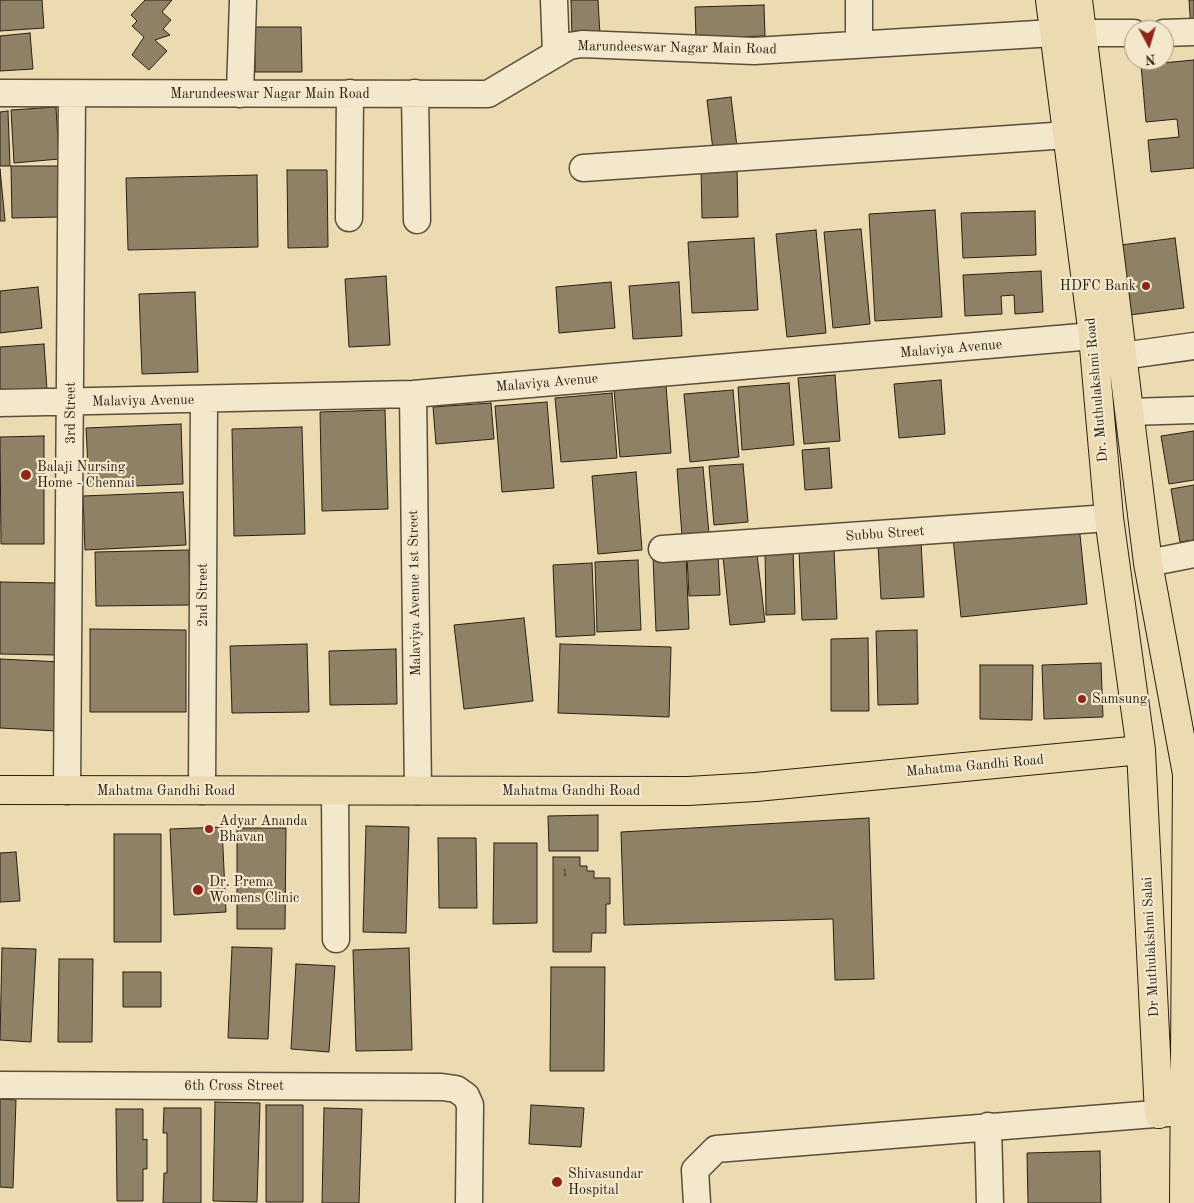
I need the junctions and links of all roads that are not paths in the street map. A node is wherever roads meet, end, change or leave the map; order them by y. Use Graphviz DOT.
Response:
graph roads {
  1 [pos="243,0"];
  2 [pos="554,0"];
  3 [pos="859,0"];
  4 [pos="1050,0"];
  5 [pos="1078,0"];
  6 [pos="1054,32"];
  7 [pos="1194,32"];
  8 [pos="1082,33"];
  9 [pos="1124,33"];
  10 [pos="1174,33"];
  11 [pos="859,44"];
  12 [pos="556,54"];
  13 [pos="0,93"];
  14 [pos="350,93"];
  15 [pos="415,93"];
  16 [pos="240,94"];
  17 [pos="72,95"];
  18 [pos="1068,135"];
  19 [pos="583,168"];
  20 [pos="349,218"];
  21 [pos="417,220"];
  22 [pos="1093,336"];
  23 [pos="1194,346"];
  24 [pos="1122,356"];
  25 [pos="413,394"];
  26 [pos="204,399"];
  27 [pos="71,402"];
  28 [pos="0,403"];
  29 [pos="1194,410"];
  30 [pos="1129,412"];
  31 [pos="1109,518"];
  32 [pos="662,549"];
  33 [pos="1194,554"];
  34 [pos="1148,563"];
  35 [pos="1170,684"];
  36 [pos="1194,701"];
  37 [pos="1188,740"];
  38 [pos="1141,750"];
  39 [pos="1190,774"];
  40 [pos="1143,779"];
  41 [pos="0,790"];
  42 [pos="67,791"];
  43 [pos="202,791"];
  44 [pos="335,791"];
  45 [pos="418,791"];
  46 [pos="336,939"];
  47 [pos="0,1085"];
  48 [pos="1171,1113"];
  49 [pos="988,1126"];
  50 [pos="469,1203"];
  51 [pos="697,1203"];
  52 [pos="990,1203"];
  53 [pos="1184,1203"];
  1 -- 16 [label="street"];
  2 -- 12 [label="street"];
  3 -- 11 [label="street"];
  4 -- 6 [label="main road, Dr. Muthulakshmi Road"];
  5 -- 8 [label="main road, Dr. Muthulakshmi Road"];
  6 -- 11 [label="street, Marundeeswar Nagar Main Road"];
  6 -- 18 [label="main road, Dr. Muthulakshmi Road"];
  7 -- 10 [label="street"];
  8 -- 9 [label="street"];
  8 -- 24 [label="main road, Dr. Muthulakshmi Road"];
  11 -- 12 [label="street, Marundeeswar Nagar Main Road"];
  12 -- 15 [label="street, Marundeeswar Nagar Main Road"];
  13 -- 17 [label="street, Marundeeswar Nagar Main Road"];
  14 -- 15 [label="street, Marundeeswar Nagar Main Road"];
  14 -- 16 [label="street, Marundeeswar Nagar Main Road"];
  14 -- 20 [label="street"];
  15 -- 21 [label="street"];
  16 -- 17 [label="street, Marundeeswar Nagar Main Road"];
  17 -- 27 [label="street, 3rd Street"];
  18 -- 19 [label="street"];
  18 -- 22 [label="main road, Dr. Muthulakshmi Road"];
  22 -- 25 [label="street, Malaviya Avenue"];
  22 -- 31 [label="main road, Dr. Muthulakshmi Road"];
  23 -- 24 [label="street"];
  24 -- 30 [label="main road, Dr. Muthulakshmi Road"];
  25 -- 26 [label="street, Malaviya Avenue"];
  25 -- 45 [label="street, Malaviya Avenue 1st Street"];
  26 -- 27 [label="street, Malaviya Avenue"];
  26 -- 43 [label="street, 2nd Street"];
  27 -- 28 [label="street, Malaviya Avenue"];
  27 -- 42 [label="street, 3rd Street"];
  29 -- 30 [label="street"];
  30 -- 34 [label="main road, Dr. Muthulakshmi Road"];
  31 -- 32 [label="street, Subbu Street"];
  31 -- 38 [label="main road, Dr. Muthulakshmi Road"];
  33 -- 34 [label="street"];
  34 -- 35 [label="main road, Dr. Muthulakshmi Road"];
  35 -- 36 [label="main road"];
  35 -- 37 [label="main road, Dr. Muthulakshmi Road"];
  37 -- 39 [label="main road, Dr. Muthulakshmi Road"];
  38 -- 40 [label="main road, Dr. Muthulakshmi Road"];
  38 -- 45 [label="main road, Mahatma Gandhi Road"];
  39 -- 48 [label="main road, Dr Muthulakshmi Salai"];
  40 -- 48 [label="main road, Dr Muthulakshmi Salai"];
  41 -- 42 [label="main road, Mahatma Gandhi Road"];
  42 -- 43 [label="main road, Mahatma Gandhi Road"];
  43 -- 44 [label="main road, Mahatma Gandhi Road"];
  44 -- 45 [label="main road, Mahatma Gandhi Road"];
  44 -- 46 [label="street"];
  47 -- 50 [label="street, 6th Cross Street"];
  48 -- 49 [label="street"];
  48 -- 53 [label="main road, Dr Muthulakshmi Salai"];
  49 -- 51 [label="street"];
  49 -- 52 [label="street"];
}
